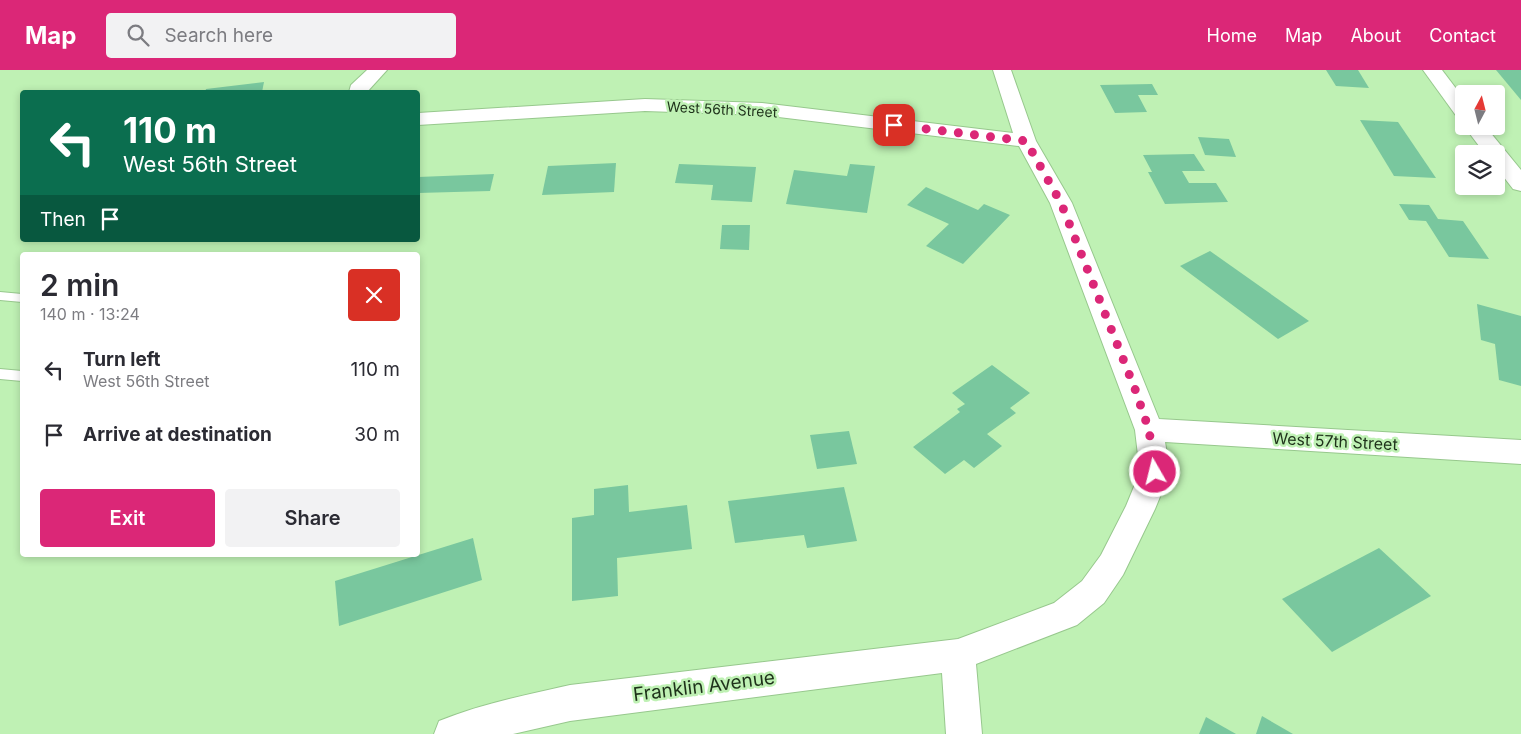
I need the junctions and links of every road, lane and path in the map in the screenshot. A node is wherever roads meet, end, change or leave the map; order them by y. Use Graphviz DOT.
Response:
graph roads {
  1 [pos="378,70"];
  2 [pos="1002,70"];
  3 [pos="1432,70"];
  4 [pos="358,90"];
  5 [pos="1455,100"];
  6 [pos="420,119"];
  7 [pos="1481,135"];
  8 [pos="1026,141"];
  9 [pos="1521,184"];
  10 [pos="0,296"];
  11 [pos="20,298"];
  12 [pos="0,374"];
  13 [pos="20,376"];
  14 [pos="1149,430"];
  15 [pos="1521,452"];
  16 [pos="958,654"];
  17 [pos="452,734"];
  18 [pos="964,734"];
  1 -- 4 [label="street"];
  2 -- 8 [label="street, Franklin Avenue"];
  3 -- 5 [label="street"];
  6 -- 8 [label="street, West 56th Street"];
  7 -- 9 [label="street"];
  8 -- 14 [label="street, Franklin Avenue"];
  10 -- 11 [label="lane"];
  12 -- 13 [label="lane"];
  14 -- 15 [label="street, West 57th Street"];
  14 -- 16 [label="street, Franklin Avenue"];
  16 -- 17 [label="street, Franklin Avenue"];
  16 -- 18 [label="street"];
}
